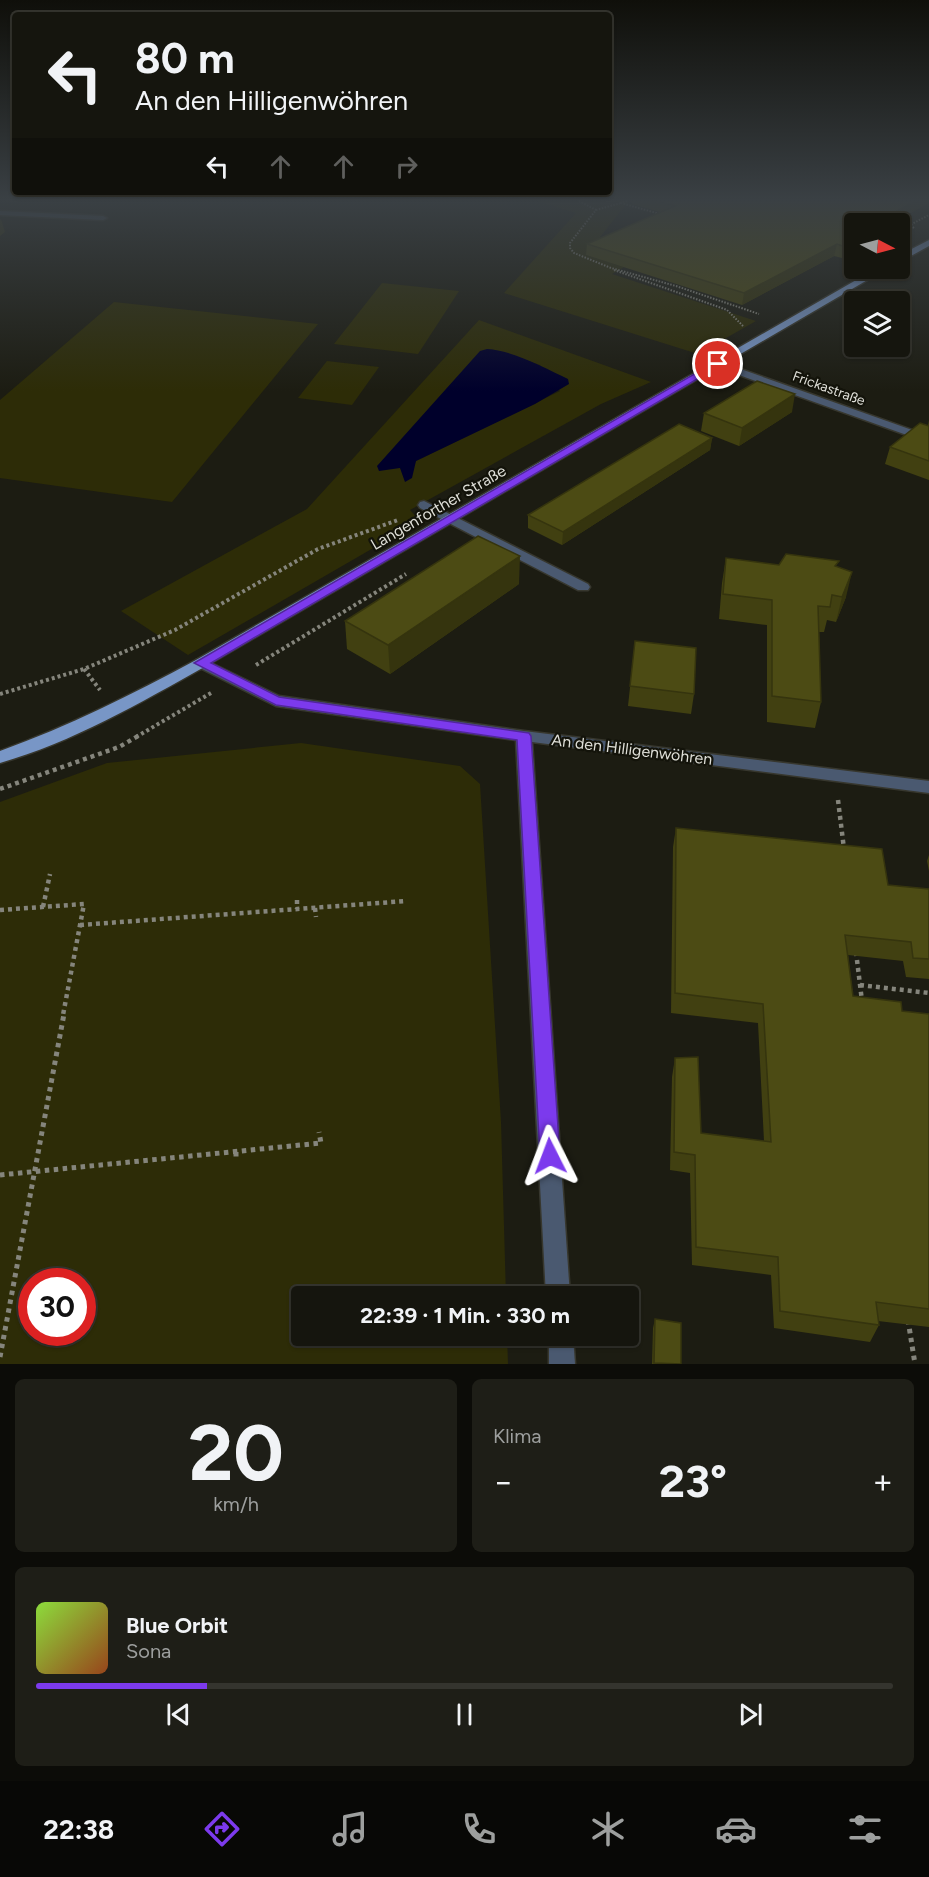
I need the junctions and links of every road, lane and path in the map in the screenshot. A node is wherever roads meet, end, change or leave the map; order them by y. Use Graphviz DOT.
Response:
graph roads {
  1 [pos="601,265"];
  2 [pos="639,267"];
  3 [pos="611,268"];
  4 [pos="629,272"];
  5 [pos="865,279"];
  6 [pos="686,281"];
  7 [pos="676,286"];
  8 [pos="769,318"];
  9 [pos="747,330"];
  10 [pos="718,364"];
  11 [pos="929,440"];
  12 [pos="424,505"];
  13 [pos="453,519"];
  14 [pos="583,586"];
  15 [pos="201,663"];
  16 [pos="84,669"];
  17 [pos="104,696"];
  18 [pos="524,736"];
  19 [pos="0,757"];
  20 [pos="835,774"];
  21 [pos="929,787"];
  22 [pos="845,857"];
  23 [pos="50,874"];
  24 [pos="297,900"];
  25 [pos="406,901"];
  26 [pos="43,907"];
  27 [pos="315,908"];
  28 [pos="297,909"];
  29 [pos="0,910"];
  30 [pos="316,917"];
  31 [pos="80,925"];
  32 [pos="856,950"];
  33 [pos="860,985"];
  34 [pos="929,993"];
  35 [pos="864,1009"];
  36 [pos="319,1132"];
  37 [pos="34,1172"];
  38 [pos="0,1175"];
  39 [pos="557,1286"];
  40 [pos="908,1317"];
  41 [pos="561,1346"];
  42 [pos="0,1357"];
  43 [pos="562,1364"];
  44 [pos="915,1364"];
  1 -- 3 [label="path"];
  2 -- 4 [label="path"];
  3 -- 4 [label="path"];
  3 -- 9 [label="path"];
  4 -- 7 [label="path"];
  5 -- 10 [label="main road, Langenforther Straße"];
  6 -- 7 [label="path"];
  7 -- 8 [label="path"];
  10 -- 11 [label="street, Frickastraße"];
  10 -- 13 [label="main road, Langenforther Straße"];
  12 -- 13 [label="street"];
  13 -- 14 [label="street"];
  13 -- 15 [label="main road, Langenforther Straße"];
  15 -- 18 [label="street, An den Hilligenwöhren"];
  15 -- 19 [label="main road, Langenforther Straße"];
  16 -- 17 [label="path"];
  18 -- 20 [label="street, An den Hilligenwöhren"];
  18 -- 39 [label="street"];
  20 -- 21 [label="street, An den Hilligenwöhren"];
  20 -- 22 [label="path"];
  23 -- 26 [label="path"];
  24 -- 28 [label="path"];
  25 -- 27 [label="path"];
  26 -- 29 [label="path"];
  26 -- 31 [label="path"];
  27 -- 28 [label="path"];
  27 -- 30 [label="path"];
  28 -- 31 [label="path"];
  31 -- 37 [label="path"];
  32 -- 33 [label="path"];
  33 -- 34 [label="path"];
  33 -- 35 [label="path"];
  36 -- 37 [label="path"];
  37 -- 38 [label="path"];
  37 -- 42 [label="path"];
  40 -- 44 [label="path"];
  41 -- 43 [label="street"];
}
